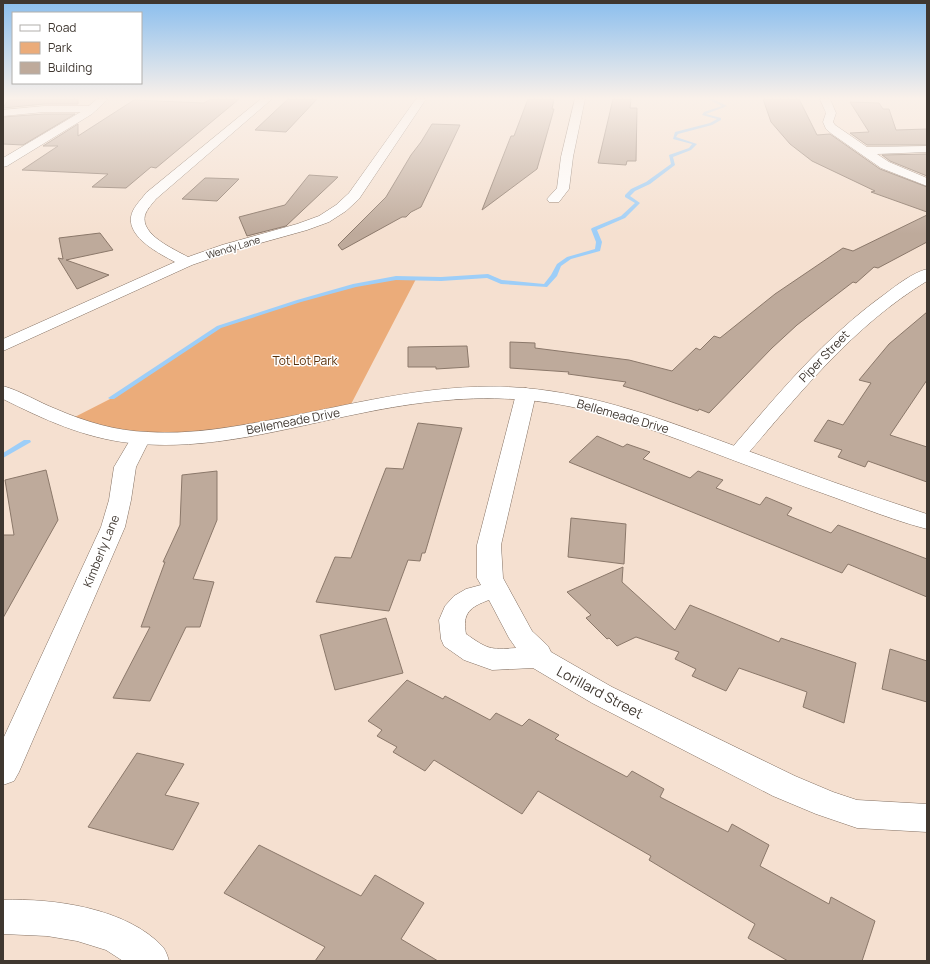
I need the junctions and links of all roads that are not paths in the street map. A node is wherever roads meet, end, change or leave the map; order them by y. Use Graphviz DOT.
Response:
graph roads {
  1 [pos="35,144"];
  2 [pos="213,144"];
  3 [pos="390,144"];
  4 [pos="570,144"];
  5 [pos="853,144"];
  6 [pos="927,149"];
  7 [pos="863,151"];
  8 [pos="3,163"];
  9 [pos="927,182"];
  10 [pos="554,199"];
  11 [pos="187,262"];
  12 [pos="927,274"];
  13 [pos="3,346"];
  14 [pos="3,392"];
  15 [pos="526,394"];
  16 [pos="140,439"];
  17 [pos="737,454"];
  18 [pos="927,522"];
  19 [pos="496,590"];
  20 [pos="536,657"];
  21 [pos="3,772"];
  22 [pos="926,818"];
  23 [pos="3,917"];
  24 [pos="151,961"];
  1 -- 8 [label="street"];
  2 -- 11 [label="street"];
  3 -- 11 [label="street, Wendy Lane"];
  4 -- 10 [label="street"];
  5 -- 7 [label="street"];
  6 -- 7 [label="street"];
  7 -- 9 [label="street"];
  11 -- 13 [label="street, Wendy Lane"];
  12 -- 17 [label="street, Piper Street"];
  14 -- 16 [label="street"];
  15 -- 16 [label="street, Bellemeade Drive"];
  15 -- 17 [label="street, Bellemeade Drive"];
  15 -- 19 [label="street, Lorillard Street"];
  16 -- 21 [label="street, Kimberly Lane"];
  17 -- 18 [label="street, Bellemeade Drive"];
  19 -- 20 [label="street, Lorillard Street"];
  19 -- 20 [label="street"];
  20 -- 22 [label="street, Lorillard Street"];
  23 -- 24 [label="street"];
}
